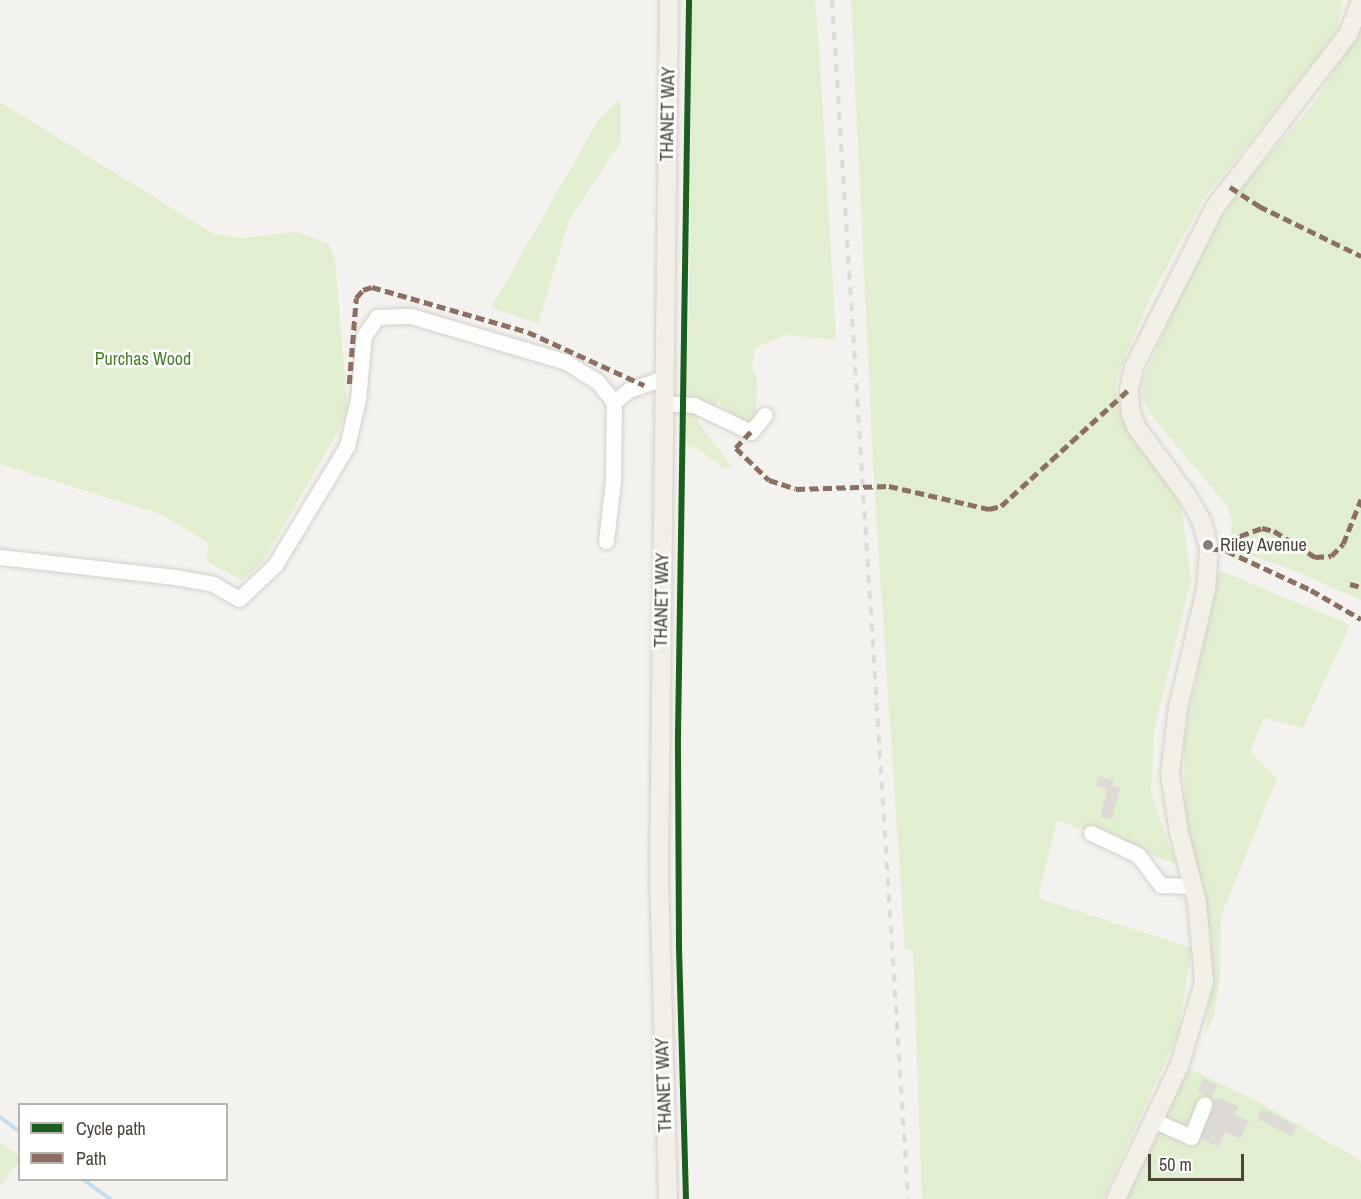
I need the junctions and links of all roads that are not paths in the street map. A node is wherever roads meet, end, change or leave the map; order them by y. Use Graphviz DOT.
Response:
graph roads {
  1 [pos="669,0"];
  2 [pos="1361,2"];
  3 [pos="664,378"];
  4 [pos="614,402"];
  5 [pos="664,403"];
  6 [pos="765,415"];
  7 [pos="606,541"];
  8 [pos="0,557"];
  9 [pos="1091,833"];
  10 [pos="1193,886"];
  11 [pos="1204,1104"];
  12 [pos="1153,1120"];
  13 [pos="668,1199"];
  14 [pos="1116,1199"];
  1 -- 3 [label="main road, THANET WAY"];
  2 -- 10 [label="main road"];
  3 -- 4 [label="lane"];
  3 -- 5 [label="main road, THANET WAY"];
  4 -- 7 [label="lane"];
  4 -- 8 [label="lane"];
  5 -- 6 [label="lane"];
  5 -- 13 [label="main road, THANET WAY"];
  9 -- 10 [label="lane"];
  10 -- 12 [label="main road"];
  11 -- 12 [label="lane"];
  12 -- 14 [label="main road"];
}
